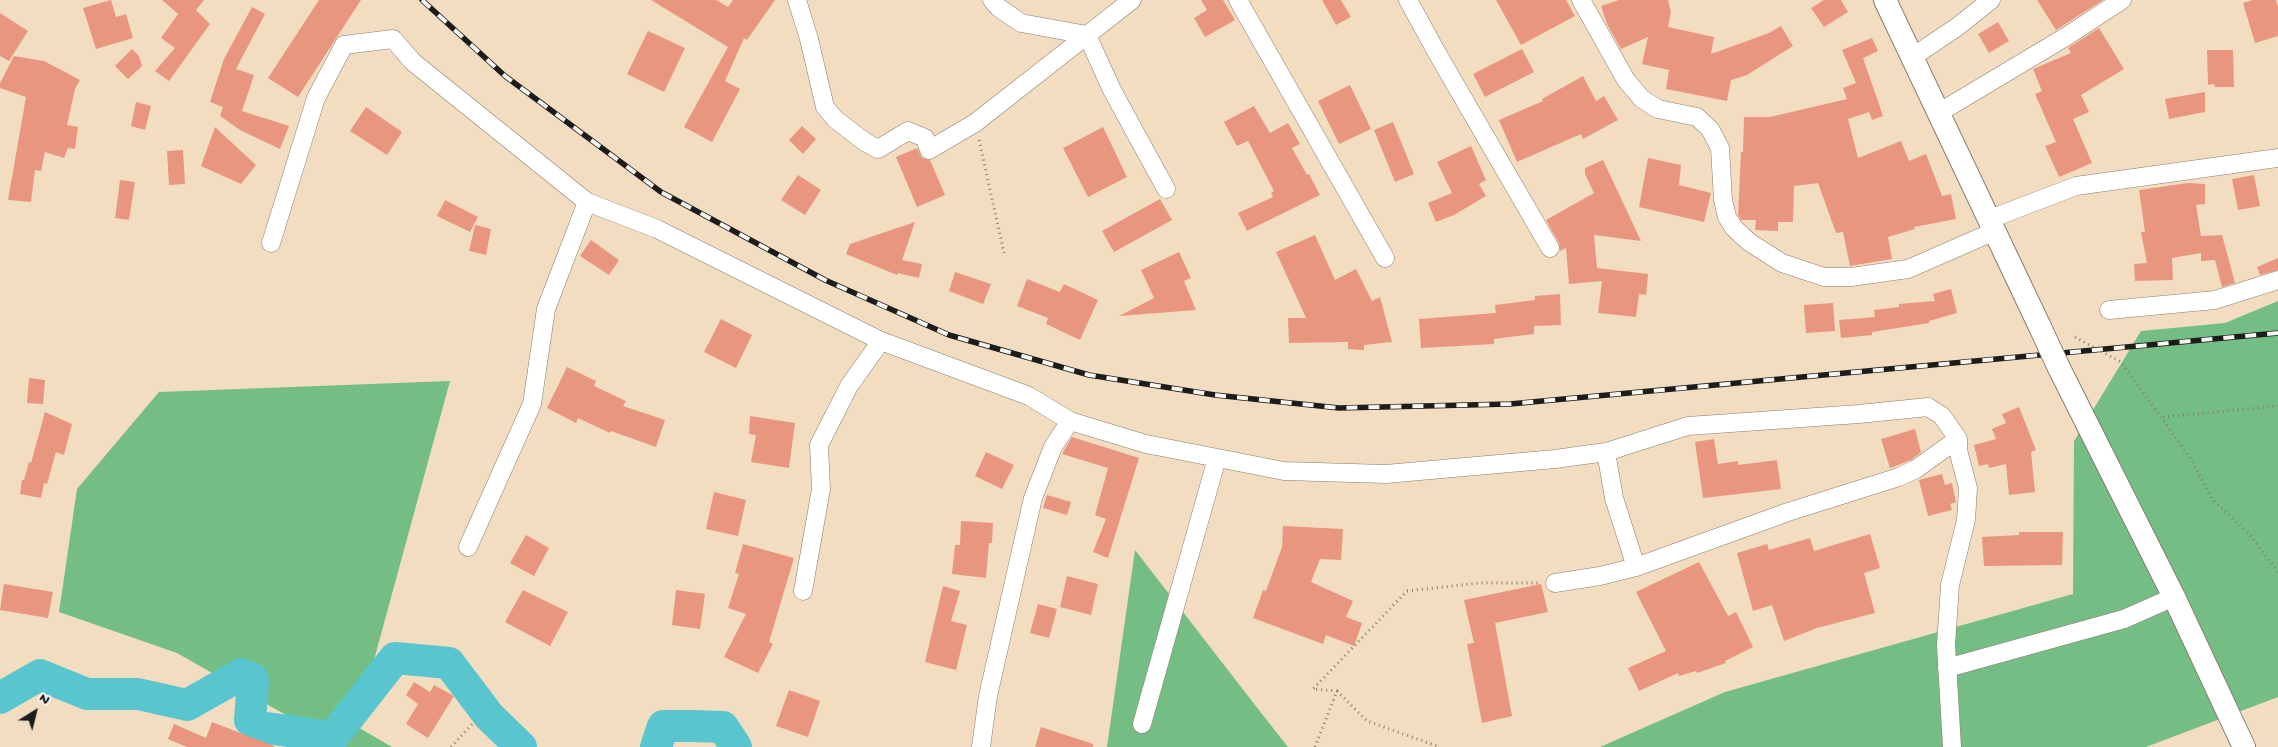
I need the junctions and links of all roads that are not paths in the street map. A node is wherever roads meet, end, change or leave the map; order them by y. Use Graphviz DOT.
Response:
graph roads {
  1 [pos="797,0"];
  2 [pos="992,0"];
  3 [pos="1132,0"];
  4 [pos="1238,0"];
  5 [pos="1408,0"];
  6 [pos="1581,0"];
  7 [pos="1885,0"];
  8 [pos="1991,0"];
  9 [pos="2122,0"];
  10 [pos="1087,35"];
  11 [pos="1911,58"];
  12 [pos="1940,112"];
  13 [pos="2278,158"];
  14 [pos="1166,189"];
  15 [pos="587,202"];
  16 [pos="1993,225"];
  17 [pos="272,243"];
  18 [pos="1550,248"];
  19 [pos="1385,258"];
  20 [pos="2278,280"];
  21 [pos="2109,310"];
  22 [pos="881,340"];
  23 [pos="1070,421"];
  24 [pos="1958,439"];
  25 [pos="1606,452"];
  26 [pos="1217,458"];
  27 [pos="468,548"];
  28 [pos="1636,567"];
  29 [pos="1555,583"];
  30 [pos="803,591"];
  31 [pos="2174,597"];
  32 [pos="1948,668"];
  33 [pos="1142,724"];
  34 [pos="981,747"];
  35 [pos="1952,747"];
  36 [pos="2244,747"];
  1 -- 10 [label="street"];
  2 -- 10 [label="street"];
  3 -- 10 [label="street"];
  4 -- 19 [label="street"];
  5 -- 18 [label="street"];
  6 -- 16 [label="street"];
  7 -- 11 [label="street"];
  8 -- 11 [label="street"];
  9 -- 12 [label="street"];
  10 -- 14 [label="street"];
  11 -- 12 [label="street"];
  12 -- 16 [label="street"];
  13 -- 16 [label="street"];
  15 -- 17 [label="street"];
  15 -- 22 [label="street"];
  15 -- 27 [label="street"];
  16 -- 31 [label="street, bridge"];
  20 -- 21 [label="street"];
  22 -- 23 [label="street"];
  22 -- 30 [label="street"];
  23 -- 26 [label="street"];
  23 -- 34 [label="street"];
  24 -- 25 [label="street"];
  24 -- 28 [label="street"];
  24 -- 32 [label="street"];
  25 -- 26 [label="street"];
  25 -- 28 [label="street"];
  26 -- 33 [label="street"];
  28 -- 29 [label="street"];
  31 -- 32 [label="street"];
  31 -- 36 [label="street"];
  32 -- 35 [label="street"];
}
